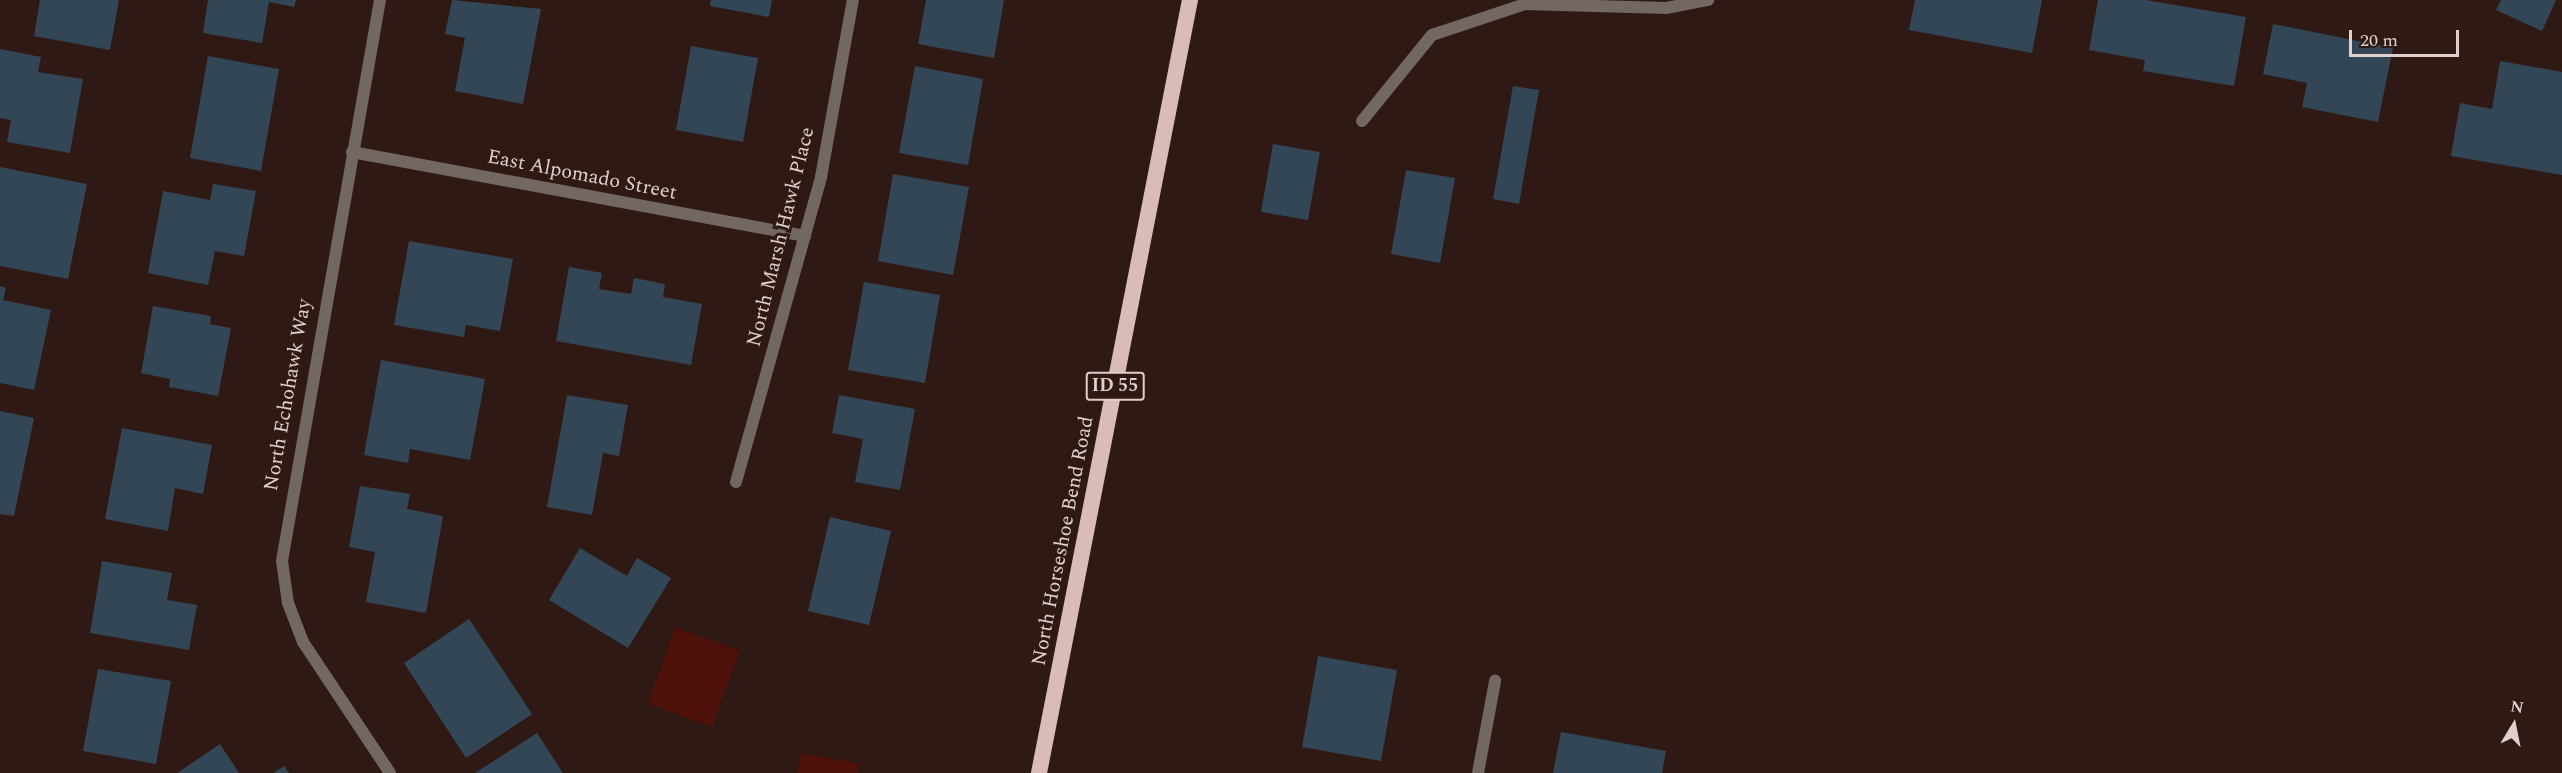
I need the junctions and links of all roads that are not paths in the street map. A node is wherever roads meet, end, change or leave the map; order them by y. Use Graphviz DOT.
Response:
graph roads {
  1 [pos="380,0"];
  2 [pos="853,0"];
  3 [pos="1190,0"];
  4 [pos="1708,0"];
  5 [pos="1362,121"];
  6 [pos="352,152"];
  7 [pos="806,236"];
  8 [pos="736,482"];
  9 [pos="1496,681"];
  10 [pos="390,773"];
  11 [pos="1039,773"];
  12 [pos="1478,773"];
  1 -- 6 [label="street, North Echohawk Way"];
  2 -- 7 [label="street, North Marsh Hawk Place"];
  3 -- 11 [label="highway, North Horseshoe Bend Road / ID 55"];
  4 -- 5 [label="street"];
  6 -- 7 [label="street, East Alpomado Street"];
  6 -- 10 [label="street, North Echohawk Way"];
  7 -- 8 [label="street, North Marsh Hawk Place"];
  9 -- 12 [label="street"];
}
